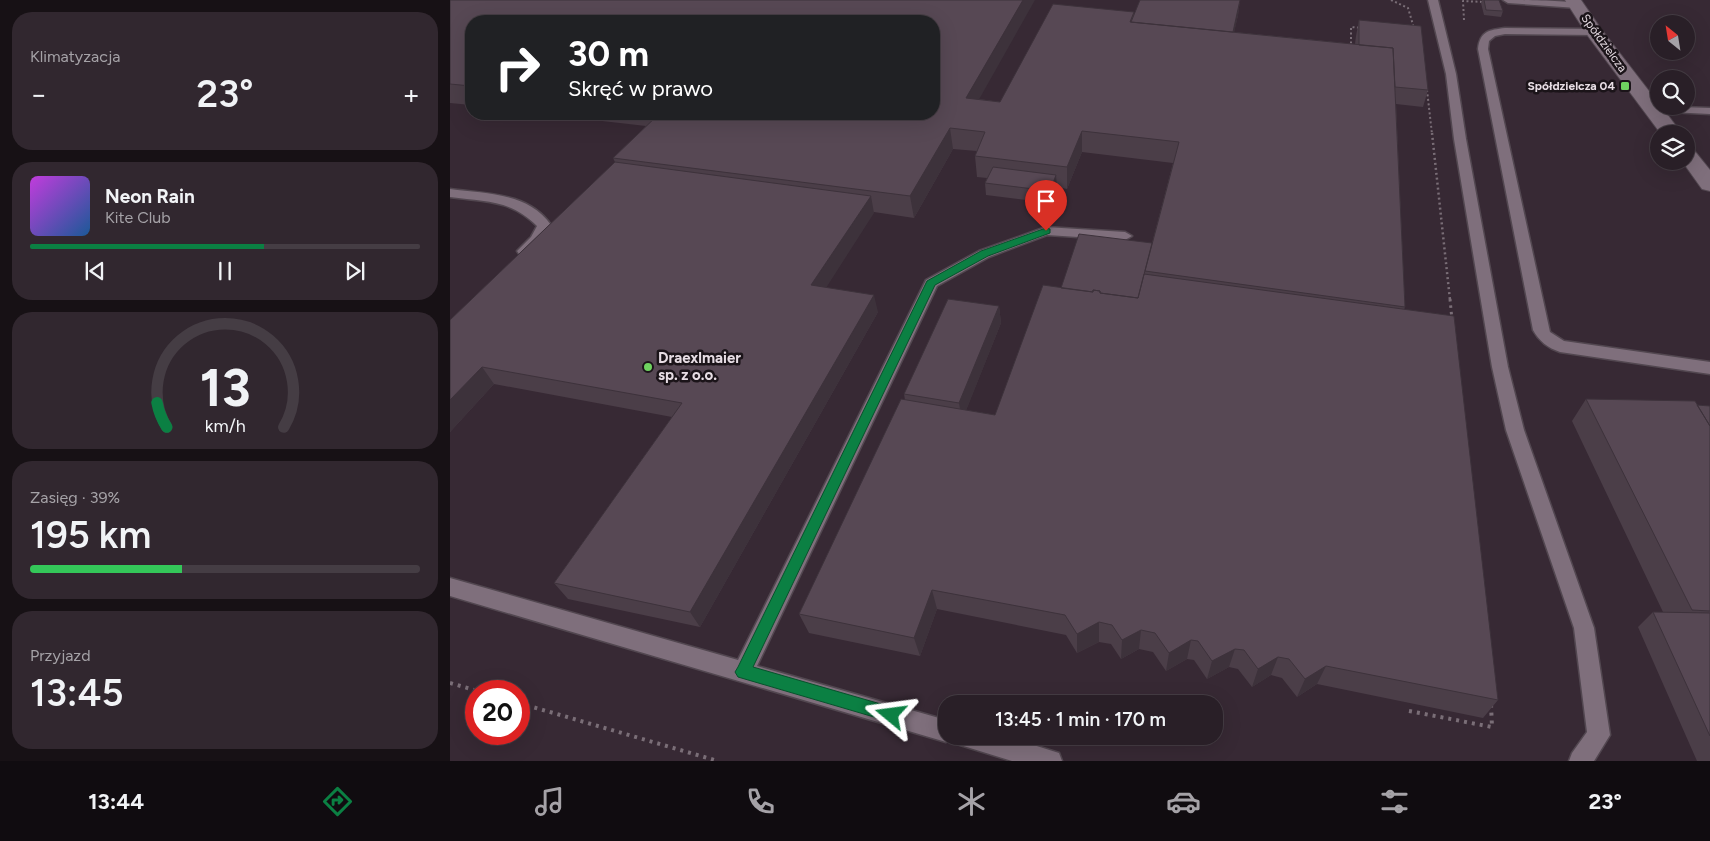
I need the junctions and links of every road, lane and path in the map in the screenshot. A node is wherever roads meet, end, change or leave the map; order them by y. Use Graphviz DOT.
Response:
graph roads {
  1 [pos="1391,0"];
  2 [pos="1433,0"];
  3 [pos="1508,0"];
  4 [pos="1575,3"];
  5 [pos="1368,28"];
  6 [pos="1416,32"];
  7 [pos="1594,32"];
  8 [pos="1351,52"];
  9 [pos="1426,82"];
  10 [pos="1650,106"];
  11 [pos="1695,111"];
  12 [pos="1710,111"];
  13 [pos="1657,115"];
  14 [pos="1665,125"];
  15 [pos="1695,165"];
  16 [pos="1710,184"];
  17 [pos="450,193"];
  18 [pos="1125,236"];
  19 [pos="515,259"];
  20 [pos="1452,324"];
  21 [pos="1710,368"];
  22 [pos="450,587"];
  23 [pos="743,672"];
  24 [pos="450,683"];
  25 [pos="465,687"];
  26 [pos="1490,699"];
  27 [pos="530,706"];
  28 [pos="1409,711"];
  29 [pos="938,729"];
  30 [pos="997,745"];
  31 [pos="718,761"];
  32 [pos="1051,761"];
  33 [pos="1580,761"];
  1 -- 6 [label="path"];
  2 -- 33 [label="lane"];
  3 -- 4 [label="lane"];
  4 -- 7 [label="street, Spółdzielcza"];
  5 -- 8 [label="path"];
  7 -- 10 [label="street, Spółdzielcza"];
  7 -- 21 [label="lane"];
  9 -- 20 [label="path"];
  11 -- 12 [label="lane"];
  13 -- 14 [label="street, Spółdzielcza"];
  15 -- 16 [label="street"];
  17 -- 19 [label="lane"];
  18 -- 23 [label="lane"];
  22 -- 23 [label="lane"];
  23 -- 29 [label="lane"];
  24 -- 25 [label="path"];
  26 -- 28 [label="path"];
  27 -- 31 [label="path"];
  30 -- 32 [label="lane"];
}
